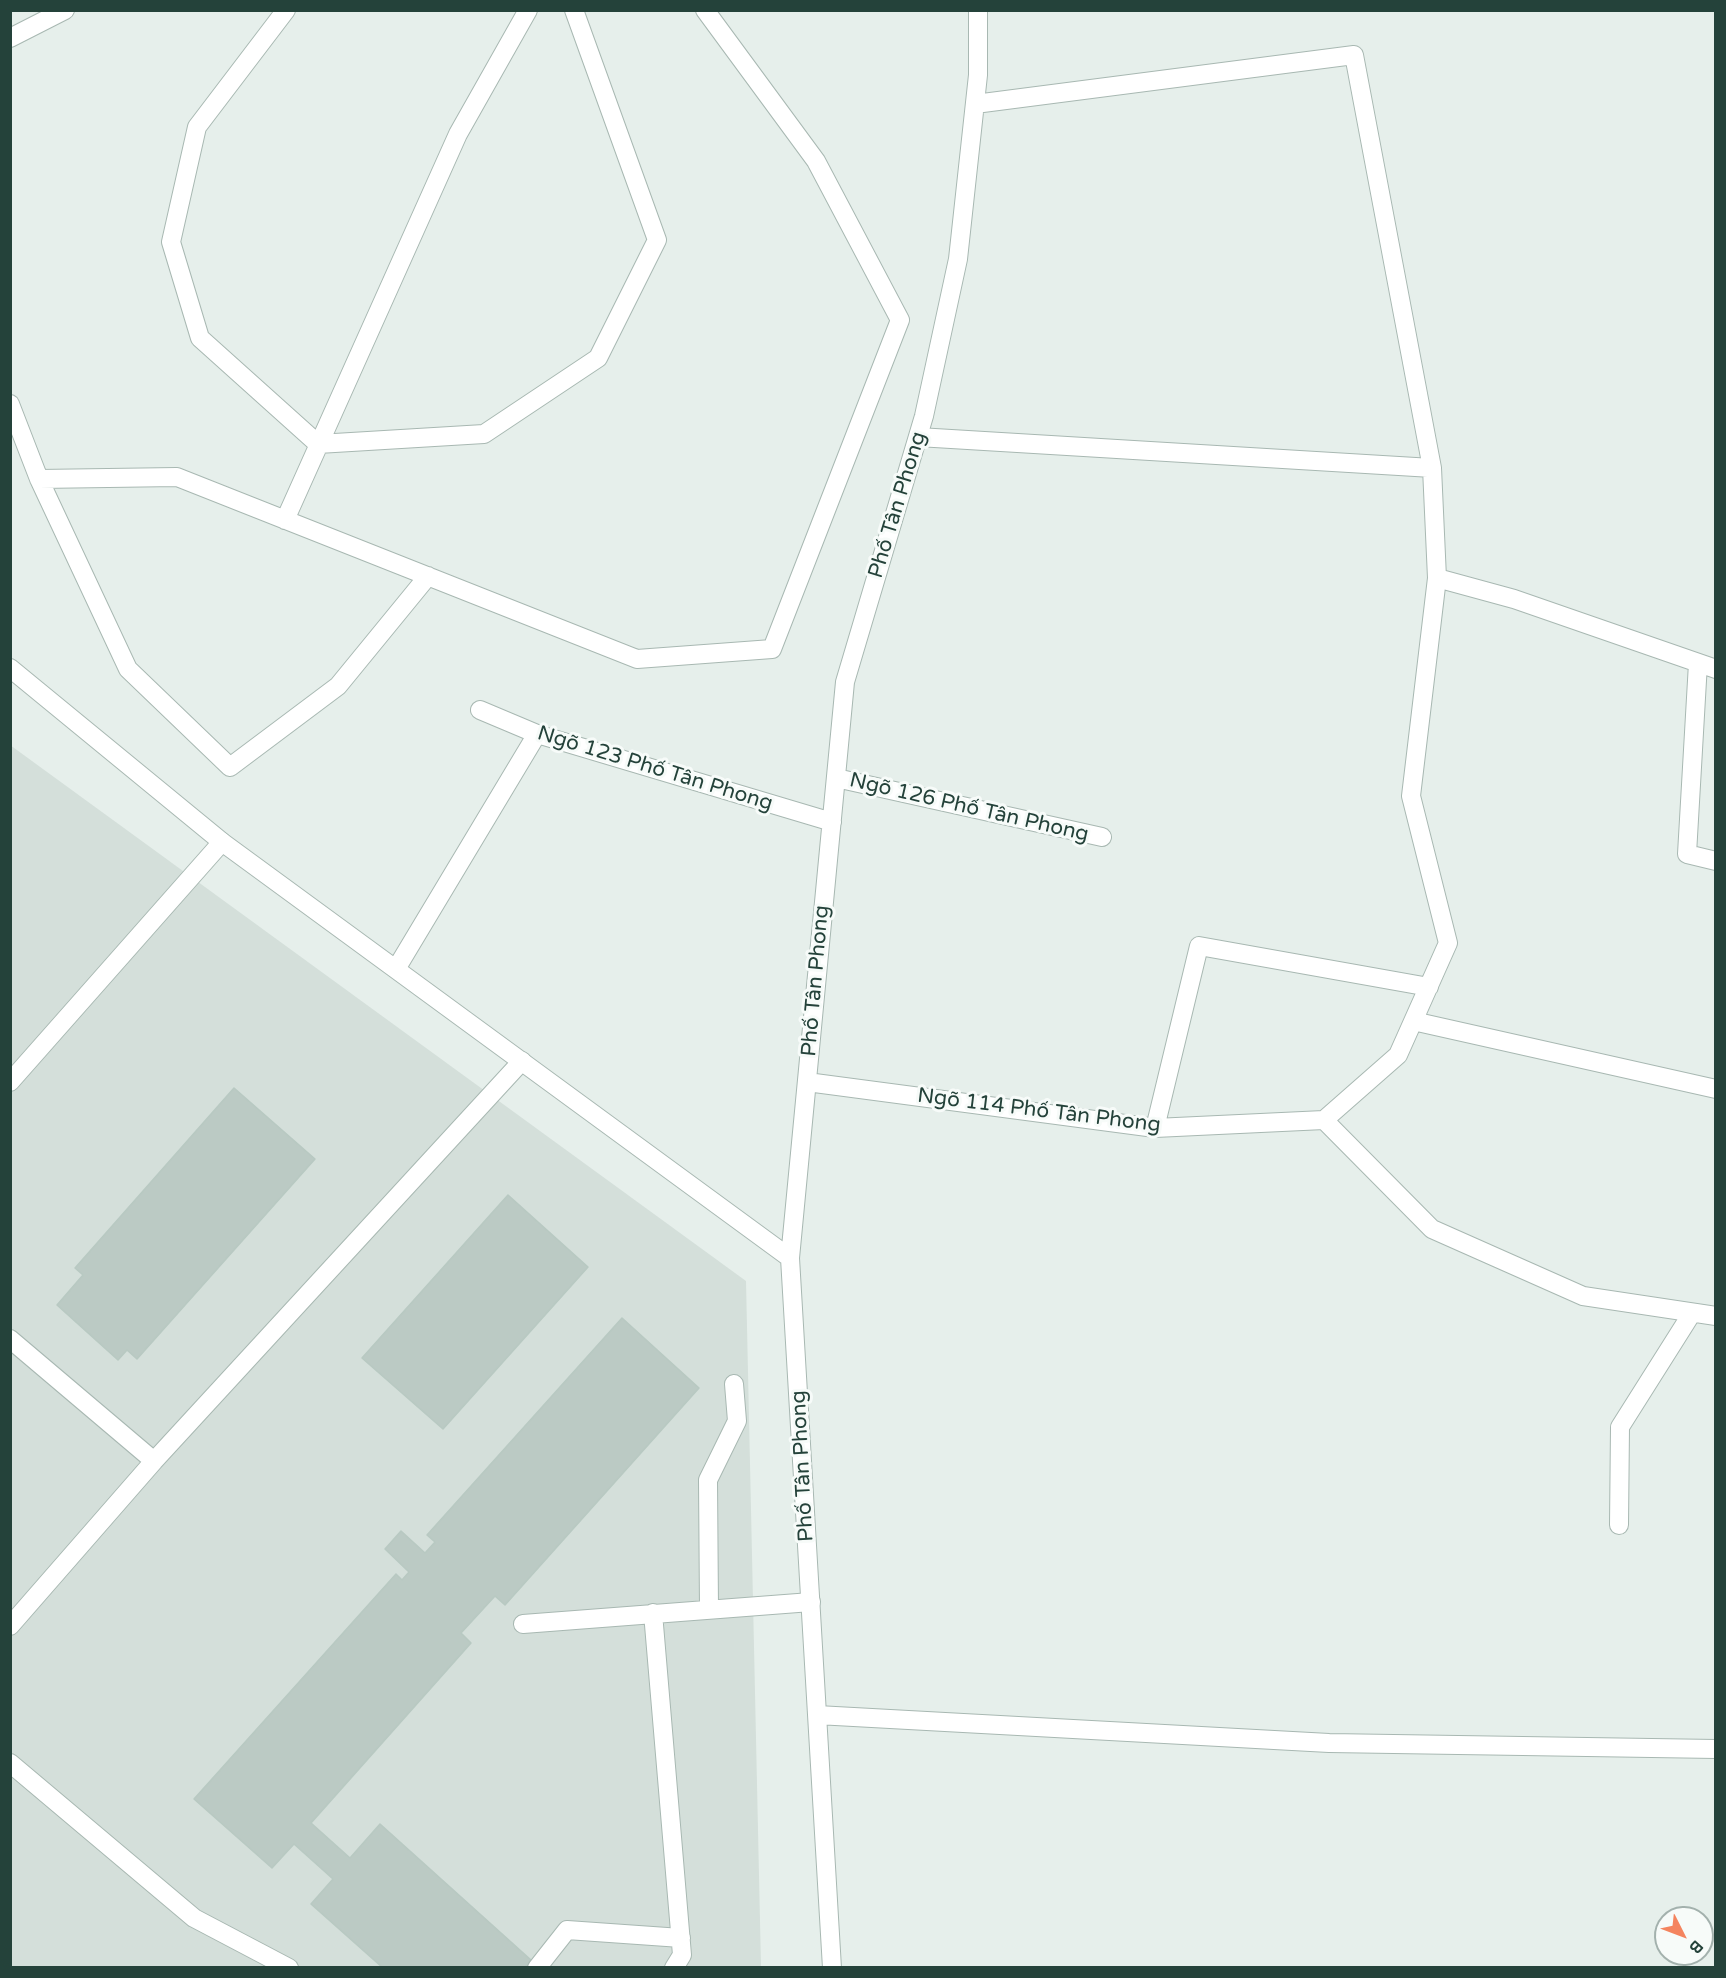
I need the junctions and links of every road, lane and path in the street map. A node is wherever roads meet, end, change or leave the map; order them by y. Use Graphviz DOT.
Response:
graph roads {
  1 [pos="65,10"];
  2 [pos="286,10"];
  3 [pos="528,10"];
  4 [pos="574,10"];
  5 [pos="705,10"];
  6 [pos="978,10"];
  7 [pos="10,38"];
  8 [pos="975,104"];
  9 [pos="10,404"];
  10 [pos="918,437"];
  11 [pos="318,444"];
  12 [pos="1432,468"];
  13 [pos="39,479"];
  14 [pos="285,520"];
  15 [pos="428,576"];
  16 [pos="1437,578"];
  17 [pos="1698,663"];
  18 [pos="10,668"];
  19 [pos="1716,669"];
  20 [pos="480,710"];
  21 [pos="537,734"];
  22 [pos="836,778"];
  23 [pos="831,822"];
  24 [pos="1102,837"];
  25 [pos="222,842"];
  26 [pos="1716,861"];
  27 [pos="396,969"];
  28 [pos="1429,987"];
  29 [pos="1413,1022"];
  30 [pos="522,1061"];
  31 [pos="10,1082"];
  32 [pos="807,1082"];
  33 [pos="1716,1089"];
  34 [pos="1324,1120"];
  35 [pos="1155,1128"];
  36 [pos="790,1258"];
  37 [pos="1692,1313"];
  38 [pos="1716,1316"];
  39 [pos="10,1339"];
  40 [pos="734,1384"];
  41 [pos="154,1461"];
  42 [pos="1619,1525"];
  43 [pos="811,1602"];
  44 [pos="709,1610"];
  45 [pos="653,1613"];
  46 [pos="523,1624"];
  47 [pos="10,1626"];
  48 [pos="817,1715"];
  49 [pos="1716,1749"];
  50 [pos="10,1763"];
  51 [pos="681,1957"];
  52 [pos="289,1968"];
  53 [pos="537,1968"];
  54 [pos="832,1968"];
  1 -- 7 [label="street"];
  2 -- 11 [label="street"];
  3 -- 11 [label="street"];
  4 -- 11 [label="street"];
  5 -- 15 [label="street"];
  6 -- 8 [label="street, Phố Tân Phong"];
  8 -- 10 [label="street, Phố Tân Phong"];
  8 -- 12 [label="street"];
  9 -- 13 [label="street"];
  10 -- 12 [label="street"];
  10 -- 22 [label="street, Phố Tân Phong"];
  11 -- 14 [label="street"];
  12 -- 16 [label="street"];
  13 -- 14 [label="street"];
  13 -- 15 [label="street"];
  14 -- 15 [label="street"];
  16 -- 17 [label="street"];
  16 -- 28 [label="street"];
  17 -- 19 [label="street"];
  17 -- 26 [label="street"];
  18 -- 25 [label="street"];
  20 -- 21 [label="street, Ngõ 123 Phố Tân Phong"];
  21 -- 23 [label="street, Ngõ 123 Phố Tân Phong"];
  21 -- 27 [label="street"];
  22 -- 23 [label="street, Phố Tân Phong"];
  22 -- 24 [label="street, Ngõ 126 Phố Tân Phong"];
  23 -- 32 [label="street, Phố Tân Phong"];
  25 -- 27 [label="street"];
  25 -- 31 [label="street"];
  27 -- 30 [label="street"];
  28 -- 29 [label="street"];
  28 -- 35 [label="street"];
  29 -- 33 [label="street"];
  29 -- 34 [label="street"];
  30 -- 36 [label="street"];
  30 -- 41 [label="street"];
  32 -- 35 [label="street, Ngõ 114 Phố Tân Phong"];
  32 -- 36 [label="street, Phố Tân Phong"];
  34 -- 35 [label="street, Ngõ 114 Phố Tân Phong"];
  34 -- 37 [label="street"];
  36 -- 43 [label="street, Phố Tân Phong"];
  37 -- 38 [label="street"];
  37 -- 42 [label="street"];
  39 -- 41 [label="street"];
  40 -- 44 [label="street"];
  41 -- 47 [label="street"];
  43 -- 44 [label="street"];
  43 -- 48 [label="street, Phố Tân Phong"];
  44 -- 45 [label="street"];
  45 -- 46 [label="street"];
  45 -- 51 [label="street"];
  48 -- 49 [label="street"];
  48 -- 54 [label="street, Phố Tân Phong"];
  50 -- 52 [label="street"];
  51 -- 53 [label="street"];
}
